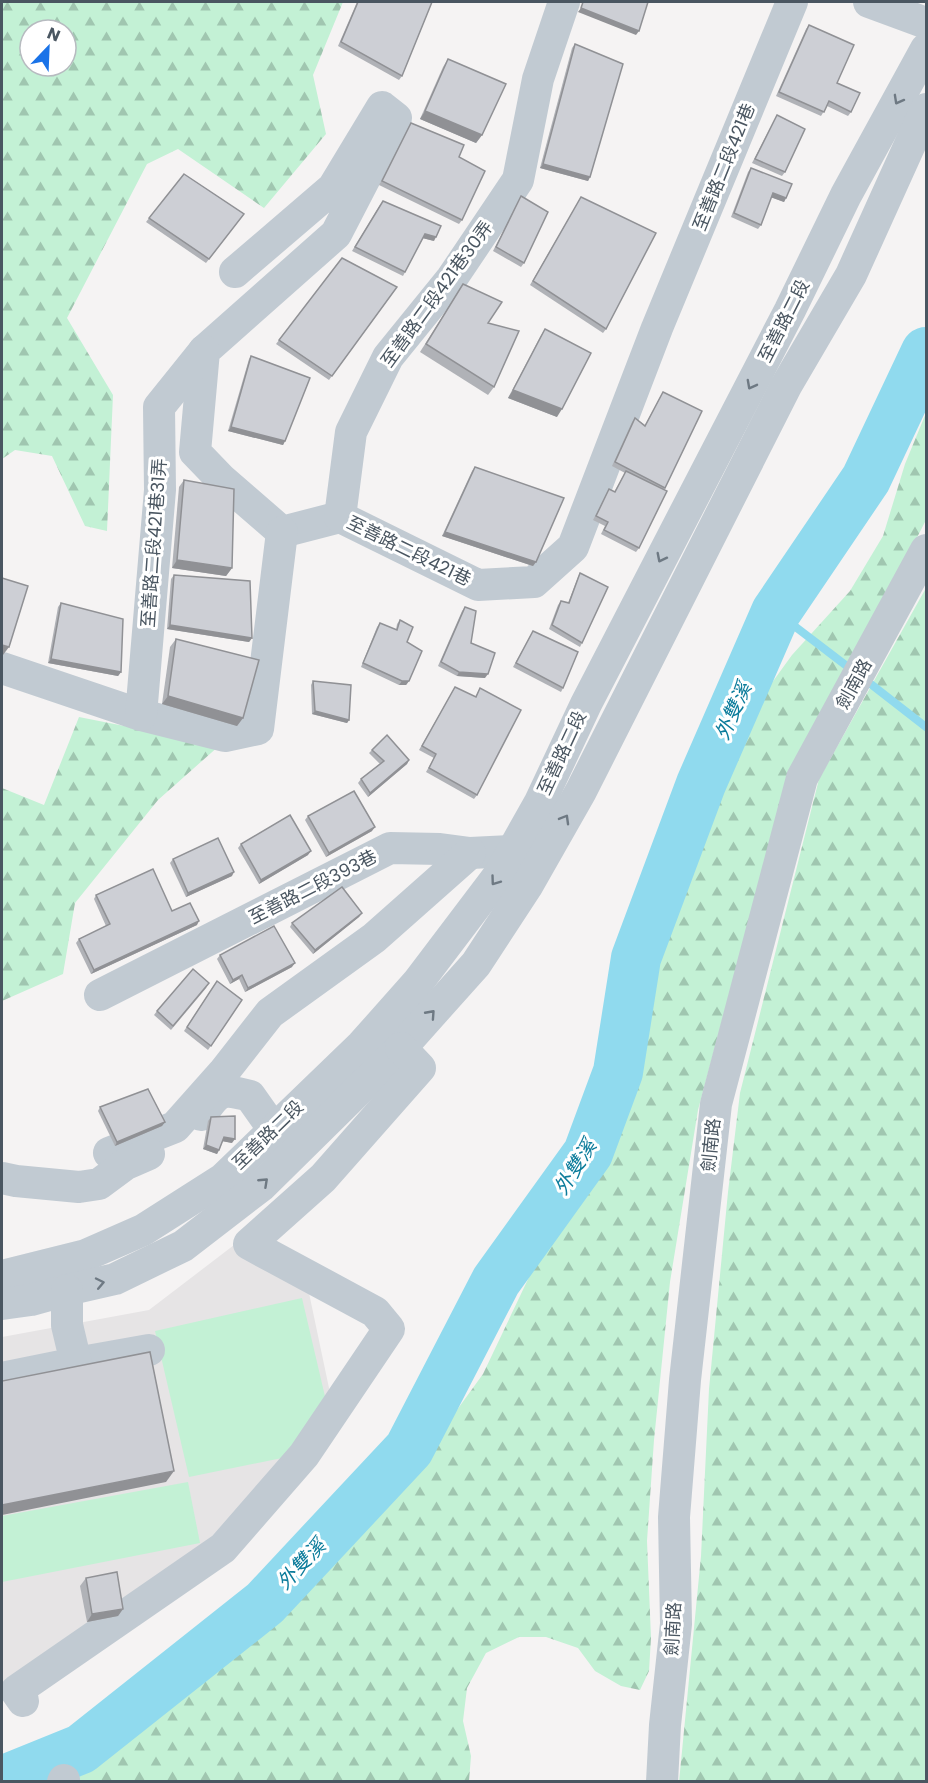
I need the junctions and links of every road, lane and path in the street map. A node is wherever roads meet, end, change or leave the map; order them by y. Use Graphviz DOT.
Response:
graph roads {
  1 [pos="563,2"];
  2 [pos="792,2"];
  3 [pos="869,2"];
  4 [pos="927,23"];
  5 [pos="927,49"];
  6 [pos="927,110"];
  7 [pos="235,273"];
  8 [pos="204,351"];
  9 [pos="340,517"];
  10 [pos="282,532"];
  11 [pos="927,550"];
  12 [pos="2,668"];
  13 [pos="141,715"];
  14 [pos="470,853"];
  15 [pos="526,857"];
  16 [pos="100,995"];
  17 [pos="401,1048"];
  18 [pos="274,1130"];
  19 [pos="109,1153"];
  20 [pos="2,1178"];
  21 [pos="2,1276"];
  22 [pos="67,1290"];
  23 [pos="2,1304"];
  24 [pos="149,1350"];
  25 [pos="76,1363"];
  26 [pos="2,1378"];
  27 [pos="23,1701"];
  28 [pos="662,1782"];
  1 -- 9 [label="street, 至善路二段421巷30弄"];
  2 -- 9 [label="street, 至善路二段421巷"];
  3 -- 4 [label="street"];
  5 -- 15 [label="street, 至善路二段, one-way"];
  15 -- 6 [label="street, 至善路二段, one-way"];
  7 -- 8 [label="street"];
  8 -- 10 [label="street"];
  8 -- 13 [label="street, 至善路二段421巷31弄"];
  9 -- 10 [label="street, 至善路二段421巷"];
  10 -- 13 [label="street"];
  11 -- 28 [label="street, 劍南路"];
  12 -- 13 [label="street"];
  14 -- 15 [label="street, 至善路二段393巷"];
  14 -- 16 [label="street, 至善路二段393巷"];
  14 -- 19 [label="street"];
  17 -- 15 [label="street, 至善路二段, one-way"];
  15 -- 18 [label="street, 至善路二段, one-way"];
  22 -- 17 [label="street, 至善路二段, one-way"];
  17 -- 27 [label="street"];
  18 -- 20 [label="street"];
  18 -- 21 [label="street, 至善路二段"];
  22 -- 23 [label="street, 至善路二段"];
  22 -- 25 [label="street"];
  24 -- 25 [label="street"];
  25 -- 26 [label="street"];
}
